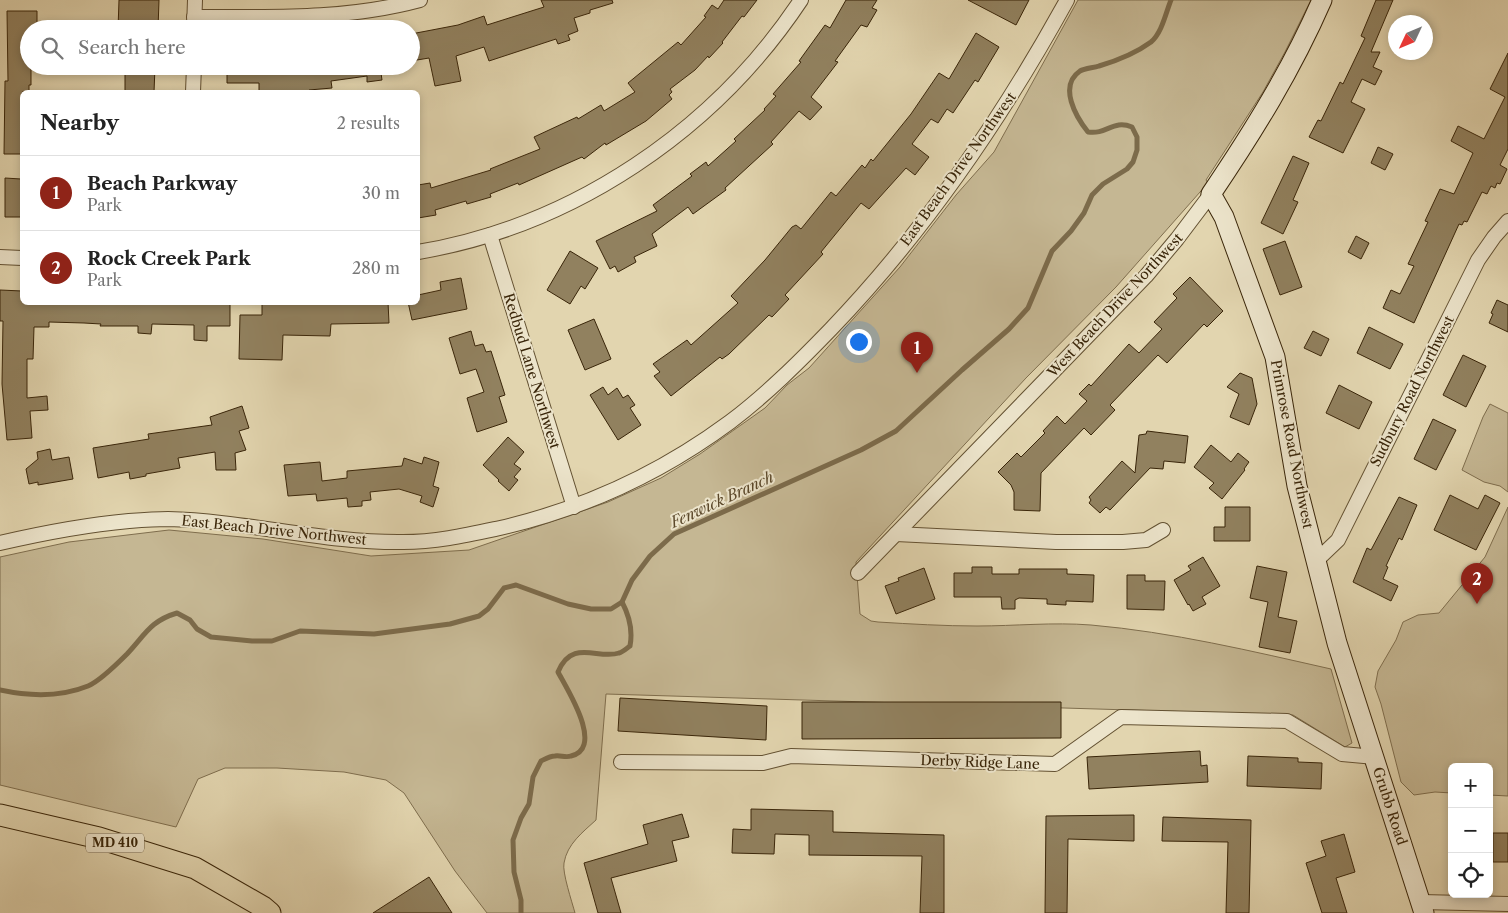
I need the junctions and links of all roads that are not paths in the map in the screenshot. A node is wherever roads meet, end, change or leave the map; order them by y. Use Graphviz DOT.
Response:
graph roads {
  1 [pos="195,0"];
  2 [pos="420,0"];
  3 [pos="801,0"];
  4 [pos="1067,0"];
  5 [pos="1322,0"];
  6 [pos="194,20"];
  7 [pos="244,20"];
  8 [pos="194,75"];
  9 [pos="193,90"];
  10 [pos="1211,194"];
  11 [pos="1508,221"];
  12 [pos="490,235"];
  13 [pos="420,252"];
  14 [pos="0,257"];
  15 [pos="20,258"];
  16 [pos="574,507"];
  17 [pos="1164,530"];
  18 [pos="896,534"];
  19 [pos="0,542"];
  20 [pos="1316,561"];
  21 [pos="858,573"];
  22 [pos="1356,699"];
  23 [pos="1375,757"];
  24 [pos="621,762"];
  25 [pos="0,816"];
  26 [pos="1508,904"];
  27 [pos="1422,907"];
  28 [pos="270,913"];
  1 -- 6 [label="street"];
  2 -- 7 [label="street"];
  3 -- 12 [label="street"];
  4 -- 16 [label="street, East Beach Drive Northwest"];
  5 -- 10 [label="street, West Beach Drive Northwest"];
  8 -- 9 [label="street"];
  10 -- 18 [label="street, West Beach Drive Northwest"];
  10 -- 20 [label="street, Primrose Road Northwest"];
  11 -- 20 [label="street, Sudbury Road Northwest"];
  12 -- 13 [label="street"];
  12 -- 16 [label="street, Redbud Lane Northwest"];
  14 -- 15 [label="street"];
  16 -- 19 [label="street, East Beach Drive Northwest"];
  17 -- 18 [label="street"];
  18 -- 21 [label="street, West Beach Drive Northwest"];
  20 -- 22 [label="street, Primrose Road Northwest"];
  22 -- 23 [label="street, Grubb Road"];
  23 -- 24 [label="street, Derby Ridge Lane"];
  23 -- 27 [label="street, Grubb Road"];
  25 -- 28 [label="main road, MD 410"];
  26 -- 27 [label="street"];
}
